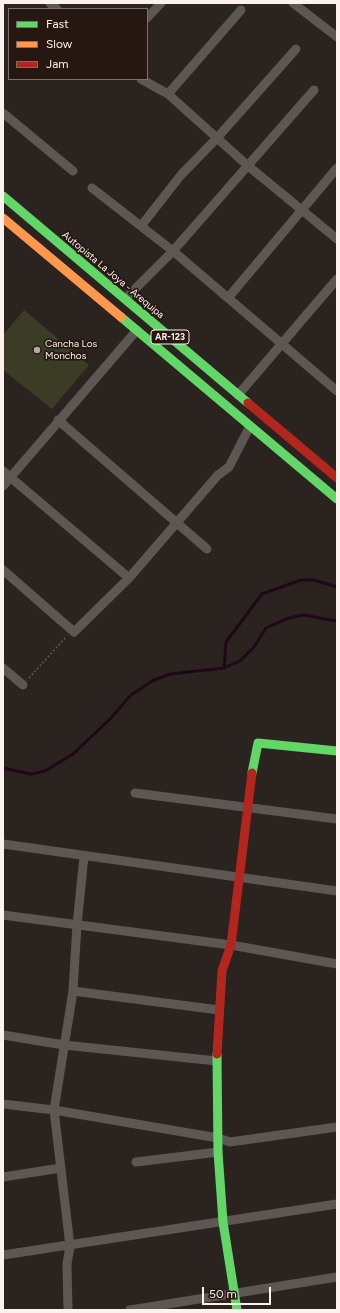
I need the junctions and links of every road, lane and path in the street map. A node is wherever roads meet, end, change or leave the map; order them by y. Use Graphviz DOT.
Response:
graph roads {
  1 [pos="161,3"];
  2 [pos="294,3"];
  3 [pos="242,10"];
  4 [pos="148,17"];
  5 [pos="337,37"];
  6 [pos="296,49"];
  7 [pos="144,80"];
  8 [pos="314,90"];
  9 [pos="168,94"];
  10 [pos="3,113"];
  11 [pos="217,138"];
  12 [pos="247,165"];
  13 [pos="337,168"];
  14 [pos="73,171"];
  15 [pos="92,188"];
  16 [pos="3,196"];
  17 [pos="303,210"];
  18 [pos="3,218"];
  19 [pos="141,226"];
  20 [pos="337,239"];
  21 [pos="173,251"];
  22 [pos="337,280"];
  23 [pos="228,298"];
  24 [pos="125,299"];
  25 [pos="137,330"];
  26 [pos="283,343"];
  27 [pos="337,391"];
  28 [pos="238,395"];
  29 [pos="58,420"];
  30 [pos="250,426"];
  31 [pos="3,471"];
  32 [pos="11,477"];
  33 [pos="337,478"];
  34 [pos="3,486"];
  35 [pos="337,499"];
  36 [pos="178,522"];
  37 [pos="207,549"];
  38 [pos="3,570"];
  39 [pos="128,578"];
  40 [pos="74,632"];
  41 [pos="3,668"];
  42 [pos="23,685"];
  43 [pos="337,751"];
  44 [pos="134,793"];
  45 [pos="249,807"];
  46 [pos="337,819"];
  47 [pos="3,844"];
  48 [pos="84,856"];
  49 [pos="240,879"];
  50 [pos="337,891"];
  51 [pos="3,915"];
  52 [pos="77,925"];
  53 [pos="231,945"];
  54 [pos="337,964"];
  55 [pos="73,991"];
  56 [pos="219,1010"];
  57 [pos="3,1036"];
  58 [pos="64,1045"];
  59 [pos="217,1061"];
  60 [pos="3,1104"];
  61 [pos="54,1110"];
  62 [pos="337,1127"];
  63 [pos="218,1138"];
  64 [pos="218,1152"];
  65 [pos="136,1162"];
  66 [pos="61,1168"];
  67 [pos="3,1177"];
  68 [pos="337,1204"];
  69 [pos="223,1222"];
  70 [pos="70,1246"];
  71 [pos="3,1255"];
  72 [pos="337,1277"];
  73 [pos="235,1293"];
  74 [pos="68,1310"];
  75 [pos="130,1310"];
  76 [pos="237,1310"];
  1 -- 4 [label="street"];
  2 -- 5 [label="street"];
  3 -- 9 [label="street"];
  6 -- 11 [label="street"];
  7 -- 9 [label="street"];
  8 -- 12 [label="street"];
  9 -- 11 [label="street"];
  10 -- 14 [label="street"];
  11 -- 12 [label="street"];
  11 -- 19 [label="street"];
  12 -- 17 [label="street"];
  12 -- 21 [label="street"];
  13 -- 17 [label="street"];
  15 -- 19 [label="street"];
  16 -- 24 [label="main road, Autopista La Joya - Arequipa / AR-123"];
  17 -- 20 [label="street"];
  17 -- 23 [label="street"];
  18 -- 25 [label="main road, AR-123"];
  19 -- 21 [label="street"];
  21 -- 23 [label="street"];
  21 -- 24 [label="street"];
  22 -- 26 [label="street"];
  23 -- 26 [label="street"];
  24 -- 28 [label="main road, Autopista La Joya - Arequipa / AR-123"];
  25 -- 29 [label="street"];
  25 -- 30 [label="main road, AR-123"];
  26 -- 27 [label="street"];
  26 -- 28 [label="street"];
  28 -- 33 [label="main road, Autopista La Joya - Arequipa / AR-123"];
  29 -- 32 [label="street"];
  29 -- 36 [label="street"];
  30 -- 35 [label="main road, AR-123"];
  30 -- 36 [label="street"];
  31 -- 32 [label="street"];
  32 -- 34 [label="street"];
  32 -- 39 [label="street"];
  36 -- 37 [label="street"];
  36 -- 39 [label="street"];
  38 -- 40 [label="street"];
  39 -- 40 [label="street"];
  40 -- 42 [label="path"];
  41 -- 42 [label="street"];
  43 -- 45 [label="main road"];
  44 -- 45 [label="street"];
  45 -- 46 [label="street"];
  45 -- 49 [label="main road"];
  47 -- 48 [label="street"];
  48 -- 49 [label="street"];
  48 -- 52 [label="street"];
  49 -- 50 [label="street"];
  49 -- 53 [label="main road"];
  51 -- 52 [label="street"];
  52 -- 53 [label="street"];
  52 -- 55 [label="street"];
  53 -- 54 [label="street"];
  53 -- 56 [label="main road"];
  55 -- 56 [label="street"];
  55 -- 58 [label="street"];
  56 -- 59 [label="main road"];
  57 -- 58 [label="street"];
  58 -- 59 [label="street"];
  58 -- 61 [label="street"];
  59 -- 63 [label="main road"];
  60 -- 61 [label="street"];
  61 -- 63 [label="street"];
  61 -- 66 [label="street"];
  62 -- 63 [label="street"];
  63 -- 64 [label="main road"];
  64 -- 65 [label="street"];
  64 -- 69 [label="main road"];
  66 -- 67 [label="street"];
  66 -- 70 [label="street"];
  68 -- 69 [label="street"];
  69 -- 70 [label="street"];
  69 -- 73 [label="main road"];
  70 -- 71 [label="street"];
  70 -- 74 [label="street"];
  72 -- 73 [label="street"];
  73 -- 75 [label="street"];
  73 -- 76 [label="main road"];
}
